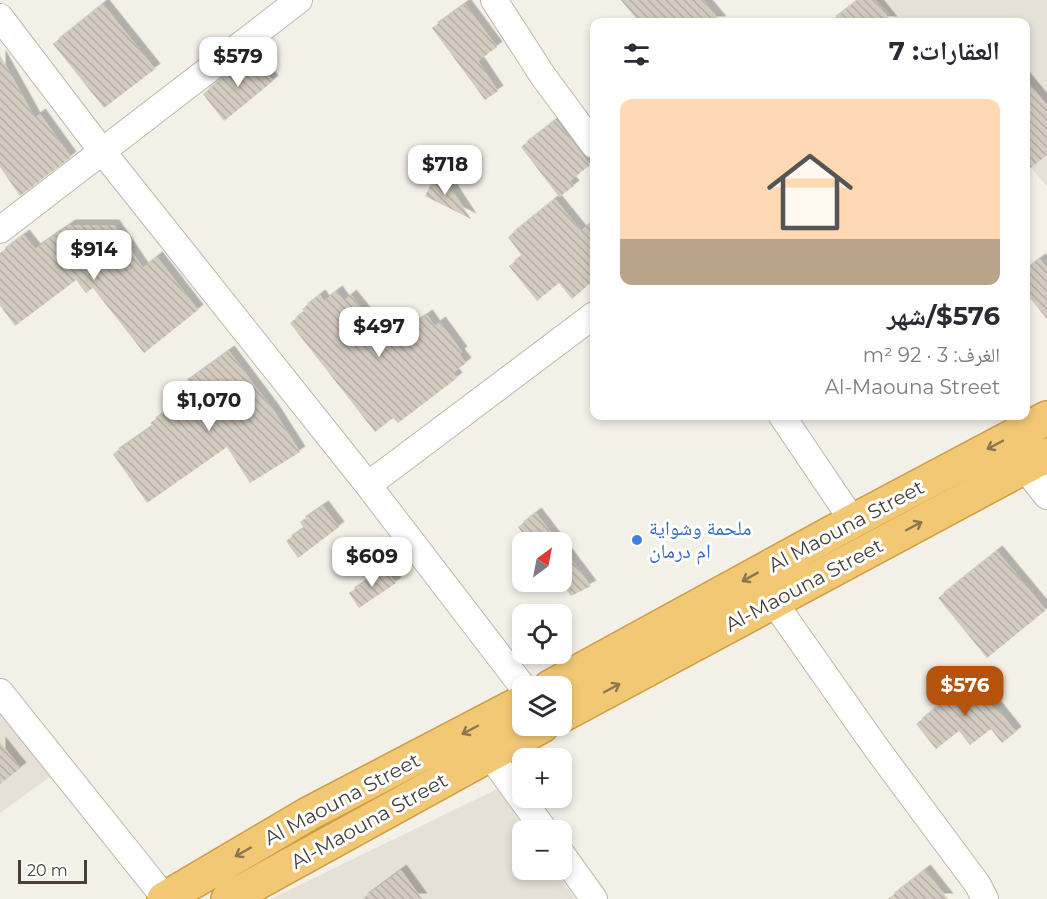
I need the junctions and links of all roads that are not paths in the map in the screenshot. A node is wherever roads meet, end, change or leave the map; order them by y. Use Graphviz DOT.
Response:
graph roads {
  1 [pos="299,0"];
  2 [pos="494,0"];
  3 [pos="0,17"];
  4 [pos="590,140"];
  5 [pos="102,151"];
  6 [pos="0,230"];
  7 [pos="590,318"];
  8 [pos="1047,418"];
  9 [pos="785,420"];
  10 [pos="1035,461"];
  11 [pos="368,484"];
  12 [pos="1047,496"];
  13 [pos="853,521"];
  14 [pos="773,601"];
  15 [pos="515,676"];
  16 [pos="570,676"];
  17 [pos="0,693"];
  18 [pos="512,707"];
  19 [pos="572,710"];
  20 [pos="523,736"];
  21 [pos="489,754"];
  22 [pos="537,820"];
  23 [pos="572,868"];
  24 [pos="164,899"];
  25 [pos="228,899"];
  26 [pos="594,899"];
  27 [pos="985,899"];
  1 -- 5 [label="street"];
  2 -- 4 [label="street"];
  3 -- 5 [label="street"];
  5 -- 6 [label="street"];
  5 -- 11 [label="street"];
  7 -- 11 [label="street"];
  8 -- 13 [label="highway, Al Maouna Street, one-way"];
  9 -- 13 [label="street"];
  10 -- 12 [label="street"];
  14 -- 10 [label="highway, Al-Maouna Street, one-way"];
  11 -- 15 [label="street"];
  13 -- 16 [label="highway, Al Maouna Street, one-way"];
  19 -- 14 [label="highway, Al-Maouna Street, one-way"];
  14 -- 27 [label="street"];
  17 -- 24 [label="street"];
  18 -- 24 [label="highway, Al Maouna Street, one-way"];
  20 -- 21 [label="highway, Al-Maouna Street"];
  21 -- 22 [label="street"];
  21 -- 25 [label="highway, Al-Maouna Street"];
  23 -- 26 [label="street"];
}
